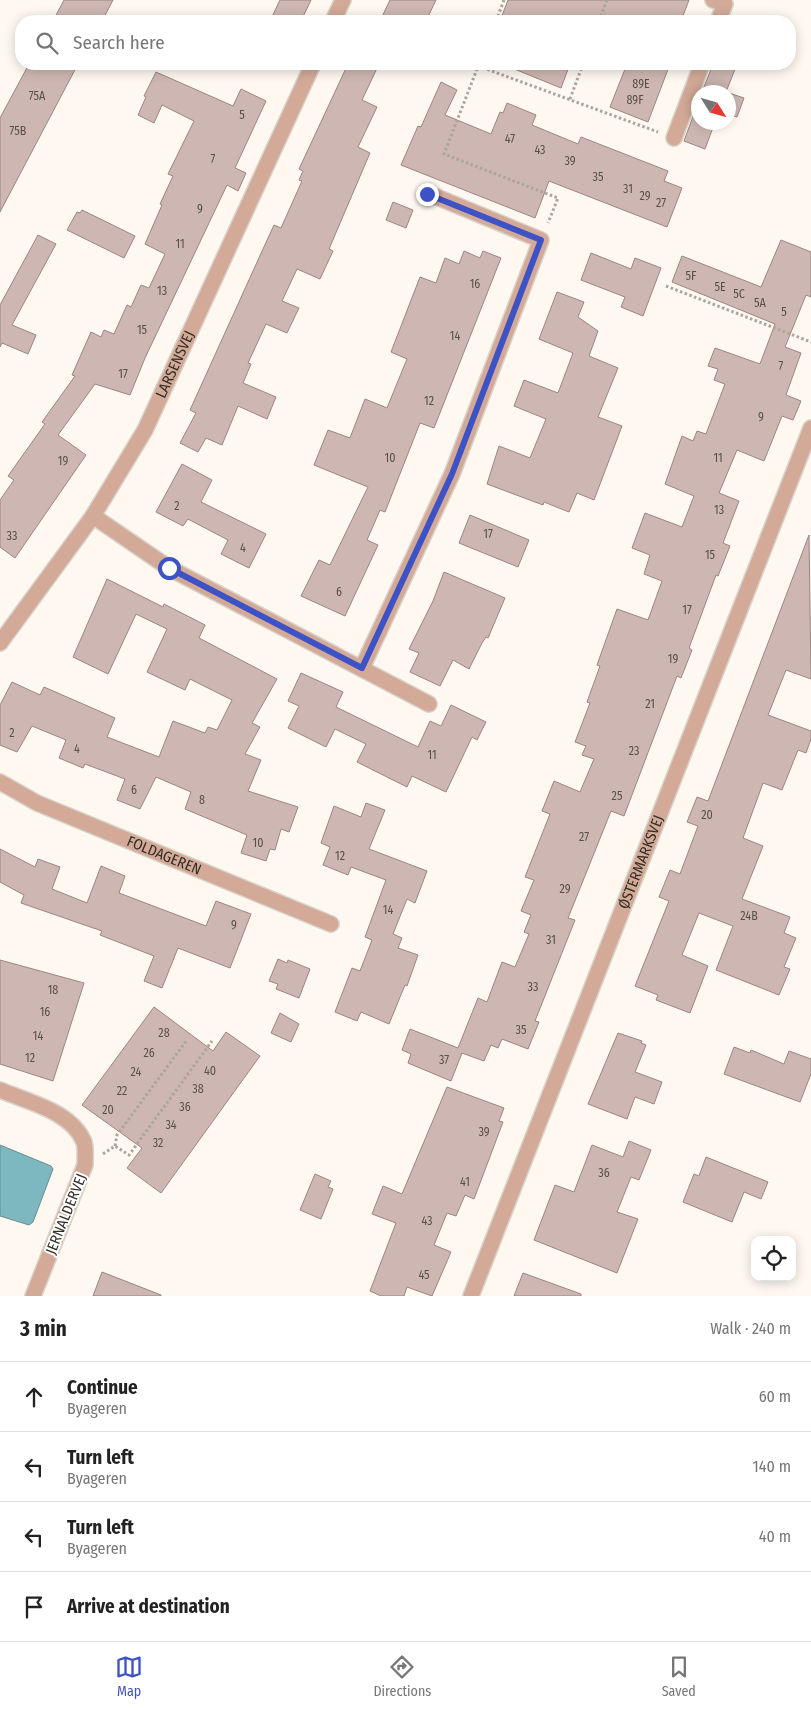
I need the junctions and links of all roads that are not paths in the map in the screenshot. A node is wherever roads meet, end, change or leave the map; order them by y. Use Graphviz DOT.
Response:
graph roads {
  1 [pos="343,0"];
  2 [pos="714,0"];
  3 [pos="336,15"];
  4 [pos="720,15"];
  5 [pos="310,70"];
  6 [pos="700,70"];
  7 [pos="674,138"];
  8 [pos="427,194"];
  9 [pos="811,428"];
  10 [pos="93,516"];
  11 [pos="0,643"];
  12 [pos="362,668"];
  13 [pos="430,704"];
  14 [pos="0,782"];
  15 [pos="331,924"];
  16 [pos="0,1090"];
  17 [pos="33,1296"];
  18 [pos="471,1296"];
  1 -- 3 [label="street"];
  2 -- 4 [label="street"];
  5 -- 10 [label="street, LARSENSVEJ"];
  6 -- 7 [label="street"];
  8 -- 12 [label="street"];
  9 -- 18 [label="street, ØSTERMARKSVEJ"];
  10 -- 11 [label="street, LARSENSVEJ"];
  10 -- 12 [label="street"];
  12 -- 13 [label="street"];
  14 -- 15 [label="street, FOLDAGEREN"];
  16 -- 17 [label="street, JERNALDERVEJ"];
}
